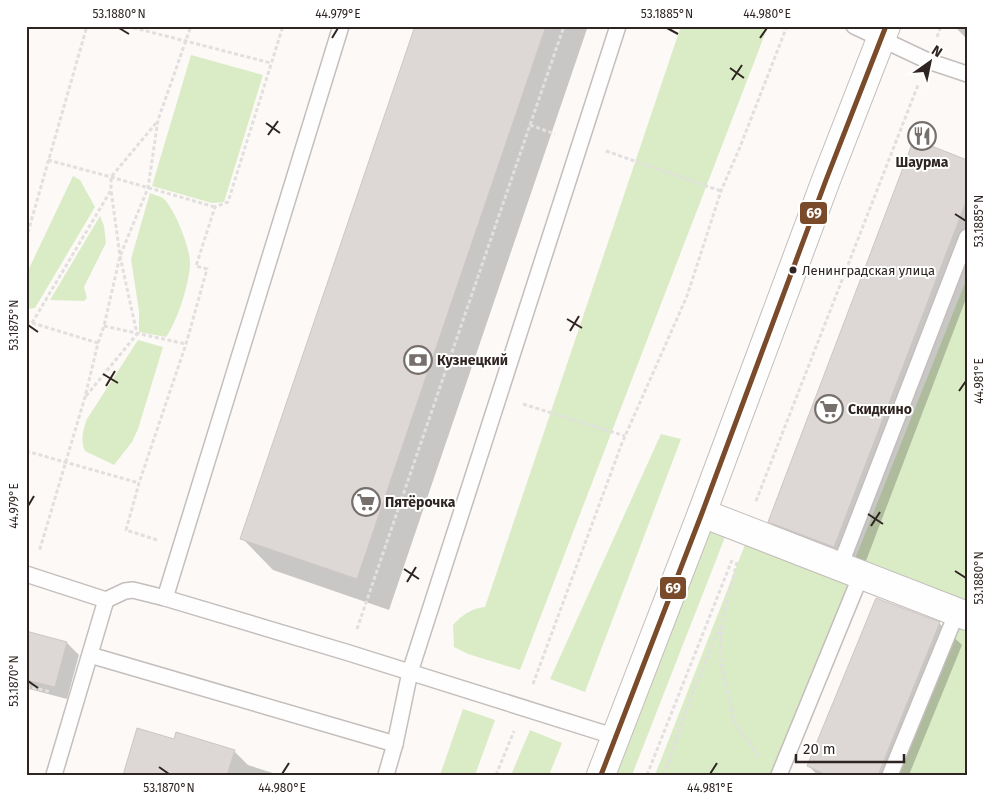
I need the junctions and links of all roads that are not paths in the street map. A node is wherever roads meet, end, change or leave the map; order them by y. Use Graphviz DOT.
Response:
graph roads {
  1 [pos="341,26"];
  2 [pos="618,26"];
  3 [pos="854,26"];
  4 [pos="884,33"];
  5 [pos="967,74"];
  6 [pos="967,237"];
  7 [pos="702,513"];
  8 [pos="850,571"];
  9 [pos="29,575"];
  10 [pos="166,598"];
  11 [pos="106,600"];
  12 [pos="962,614"];
  13 [pos="90,655"];
  14 [pos="410,672"];
  15 [pos="616,737"];
  16 [pos="395,744"];
  17 [pos="54,775"];
  18 [pos="386,775"];
  19 [pos="601,775"];
  20 [pos="779,775"];
  21 [pos="890,775"];
  1 -- 10 [label="lane"];
  2 -- 14 [label="lane"];
  3 -- 4 [label="lane"];
  4 -- 5 [label="lane"];
  4 -- 7 [label="main road"];
  6 -- 8 [label="lane"];
  7 -- 8 [label="main road"];
  7 -- 15 [label="main road"];
  8 -- 12 [label="main road"];
  8 -- 20 [label="lane"];
  9 -- 11 [label="lane"];
  10 -- 11 [label="lane"];
  10 -- 14 [label="lane"];
  11 -- 13 [label="lane"];
  12 -- 21 [label="lane"];
  13 -- 16 [label="lane"];
  13 -- 17 [label="lane"];
  14 -- 15 [label="lane"];
  14 -- 16 [label="lane"];
  15 -- 19 [label="main road"];
  16 -- 18 [label="lane"];
}
